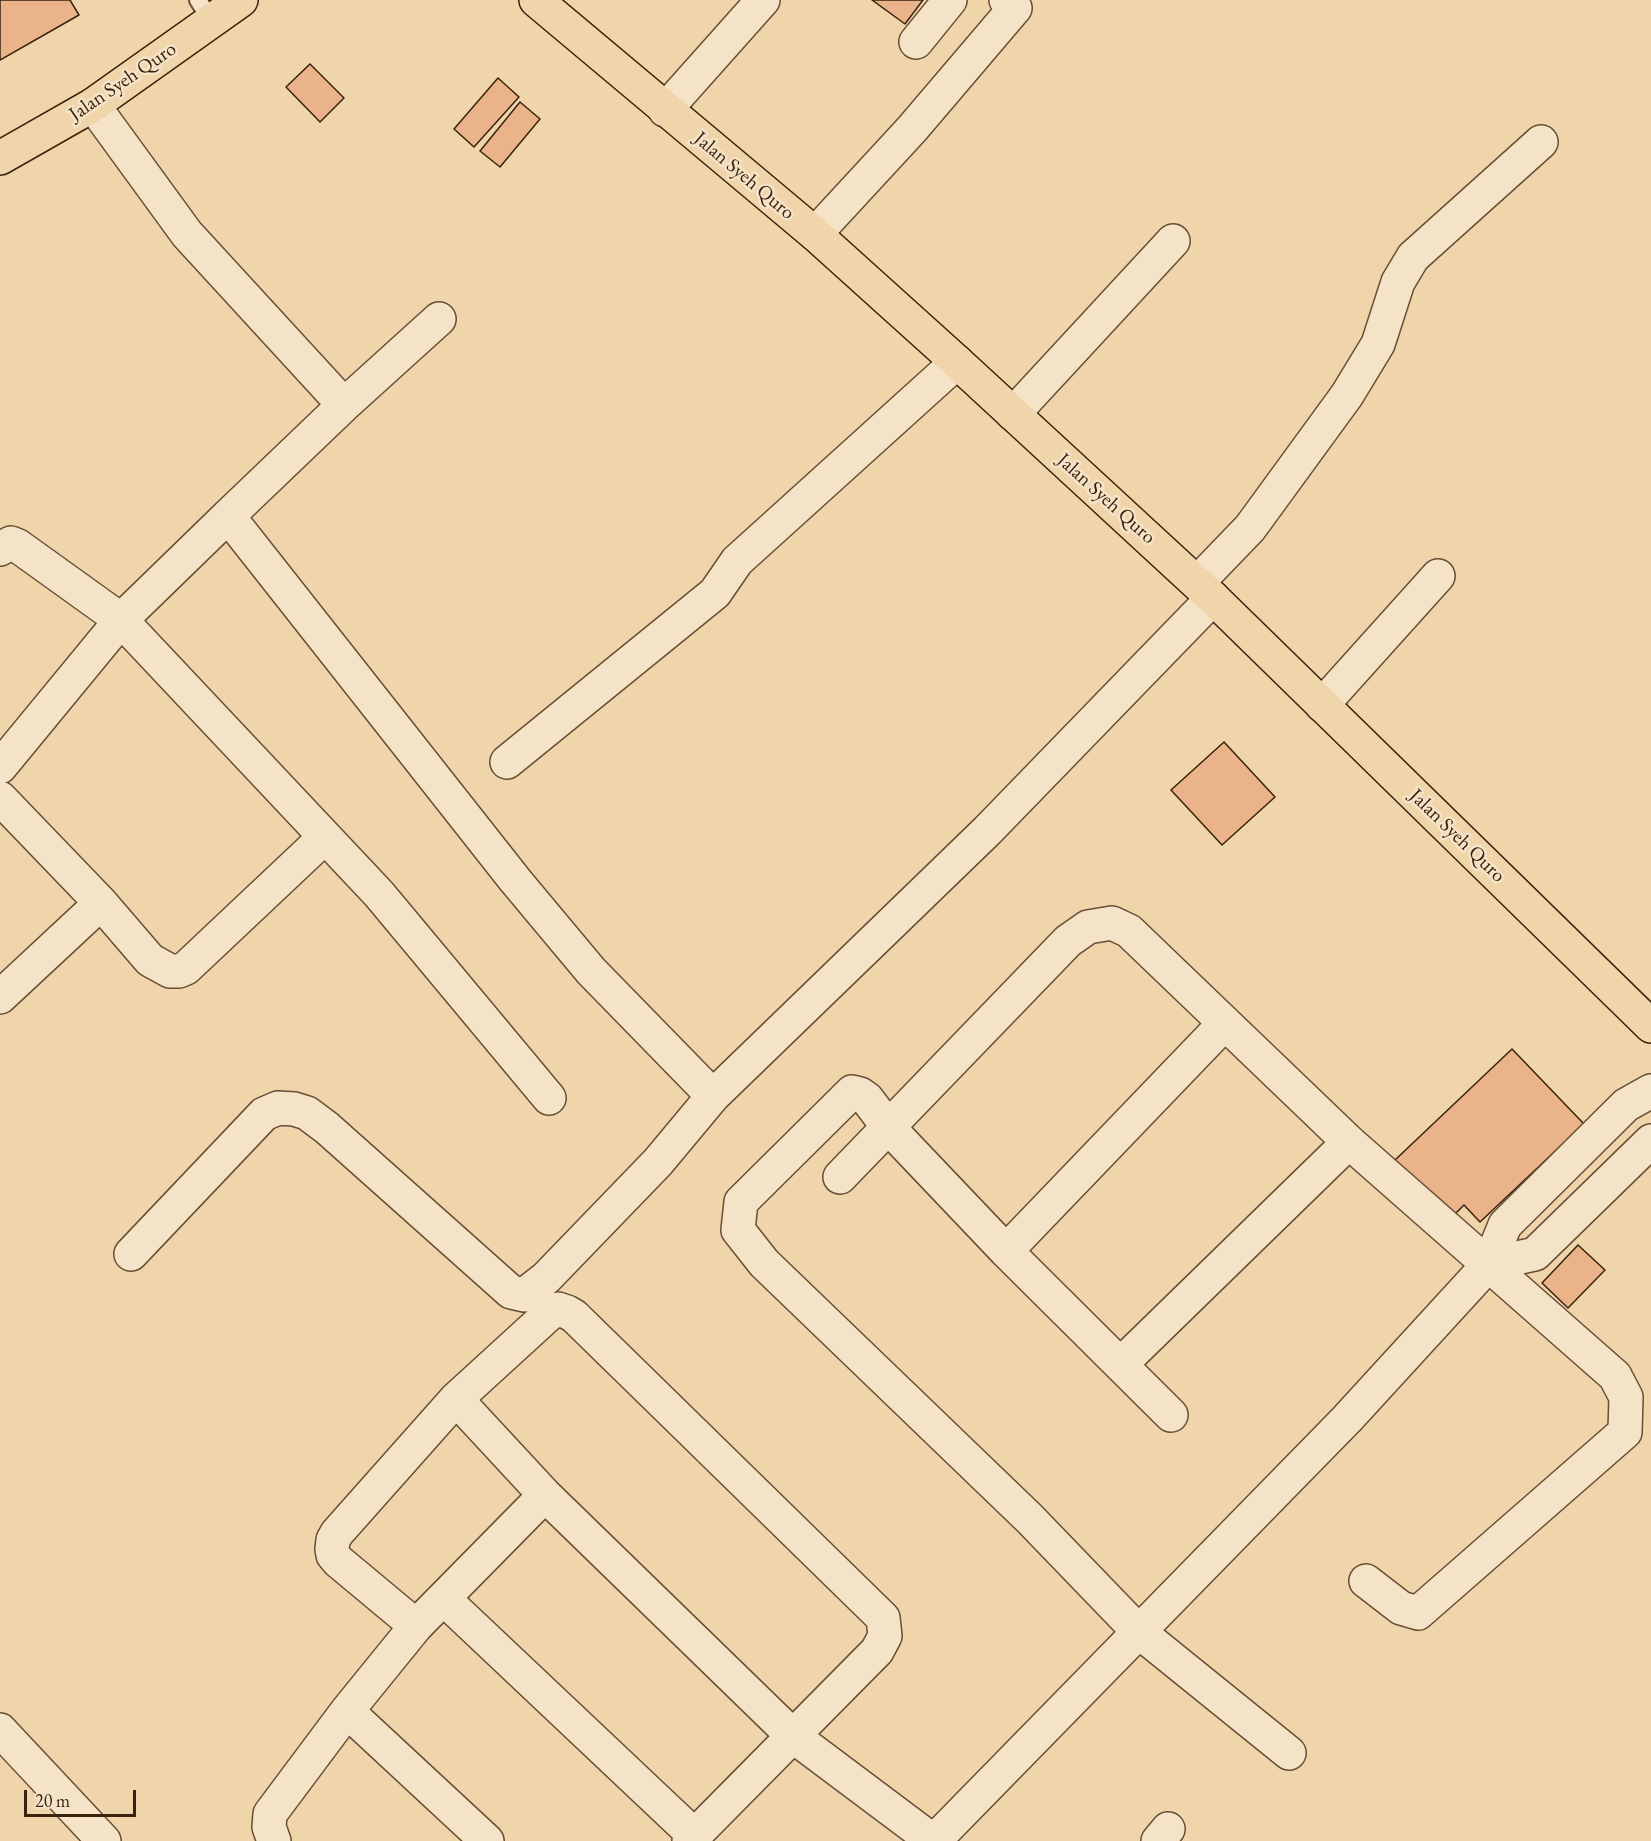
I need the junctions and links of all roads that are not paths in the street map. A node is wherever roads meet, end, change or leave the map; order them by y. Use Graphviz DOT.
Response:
graph roads {
  1 [pos="241,0"];
  2 [pos="536,0"];
  3 [pos="763,0"];
  4 [pos="950,0"];
  5 [pos="1006,0"];
  6 [pos="205,11"];
  7 [pos="916,42"];
  8 [pos="93,105"];
  9 [pos="665,110"];
  10 [pos="1541,142"];
  11 [pos="0,158"];
  12 [pos="815,234"];
  13 [pos="1173,241"];
  14 [pos="439,320"];
  15 [pos="957,362"];
  16 [pos="344,405"];
  17 [pos="1014,414"];
  18 [pos="228,516"];
  19 [pos="0,549"];
  20 [pos="1438,576"];
  21 [pos="1205,591"];
  22 [pos="121,620"];
  23 [pos="1322,705"];
  24 [pos="507,762"];
  25 [pos="0,767"];
  26 [pos="0,798"];
  27 [pos="325,837"];
  28 [pos="101,903"];
  29 [pos="0,997"];
  30 [pos="1225,1023"];
  31 [pos="1651,1026"];
  32 [pos="1651,1091"];
  33 [pos="712,1096"];
  34 [pos="549,1098"];
  35 [pos="889,1128"];
  36 [pos="1651,1141"];
  37 [pos="1349,1142"];
  38 [pos="840,1177"];
  39 [pos="1006,1251"];
  40 [pos="131,1254"];
  41 [pos="1489,1264"];
  42 [pos="1121,1364"];
  43 [pos="456,1399"];
  44 [pos="1171,1415"];
  45 [pos="545,1494"];
  46 [pos="1366,1581"];
  47 [pos="444,1599"];
  48 [pos="416,1626"];
  49 [pos="1138,1631"];
  50 [pos="347,1712"];
  51 [pos="0,1731"];
  52 [pos="793,1736"];
  53 [pos="1289,1753"];
  54 [pos="692,1838"];
  55 [pos="104,1841"];
  56 [pos="274,1841"];
  57 [pos="487,1841"];
  58 [pos="933,1841"];
  1 -- 6 [label="main road, Jalan Syeh Quro"];
  2 -- 9 [label="main road, Jalan Syeh Quro"];
  3 -- 9 [label="street"];
  4 -- 7 [label="street"];
  5 -- 12 [label="street"];
  6 -- 8 [label="main road, Jalan Syeh Quro"];
  8 -- 11 [label="main road, Jalan Syeh Quro"];
  8 -- 16 [label="street"];
  9 -- 12 [label="main road, Jalan Syeh Quro"];
  10 -- 21 [label="street"];
  12 -- 15 [label="main road, Jalan Syeh Quro"];
  13 -- 17 [label="street"];
  14 -- 16 [label="street"];
  15 -- 17 [label="main road, Jalan Syeh Quro"];
  15 -- 24 [label="street"];
  16 -- 18 [label="street"];
  17 -- 21 [label="main road, Jalan Syeh Quro"];
  18 -- 22 [label="street"];
  18 -- 33 [label="street"];
  19 -- 22 [label="street"];
  20 -- 23 [label="street"];
  21 -- 23 [label="main road, Jalan Syeh Quro"];
  21 -- 33 [label="street"];
  22 -- 25 [label="street"];
  22 -- 27 [label="street"];
  23 -- 31 [label="main road, Jalan Syeh Quro"];
  26 -- 28 [label="street"];
  27 -- 28 [label="street"];
  27 -- 34 [label="street"];
  28 -- 29 [label="street"];
  30 -- 35 [label="street"];
  30 -- 37 [label="street"];
  30 -- 39 [label="street"];
  32 -- 41 [label="street"];
  33 -- 40 [label="street"];
  35 -- 38 [label="street"];
  35 -- 39 [label="street"];
  35 -- 49 [label="street"];
  36 -- 41 [label="street"];
  37 -- 41 [label="street"];
  37 -- 42 [label="street"];
  39 -- 42 [label="street"];
  41 -- 46 [label="street"];
  41 -- 49 [label="street"];
  42 -- 44 [label="street"];
  43 -- 45 [label="street"];
  43 -- 48 [label="street"];
  43 -- 52 [label="street"];
  45 -- 47 [label="street"];
  45 -- 52 [label="street"];
  47 -- 48 [label="street"];
  47 -- 54 [label="street"];
  48 -- 50 [label="street"];
  49 -- 53 [label="street"];
  49 -- 58 [label="street"];
  50 -- 56 [label="street"];
  50 -- 57 [label="street"];
  51 -- 55 [label="street"];
  52 -- 54 [label="street"];
  52 -- 58 [label="street"];
}
